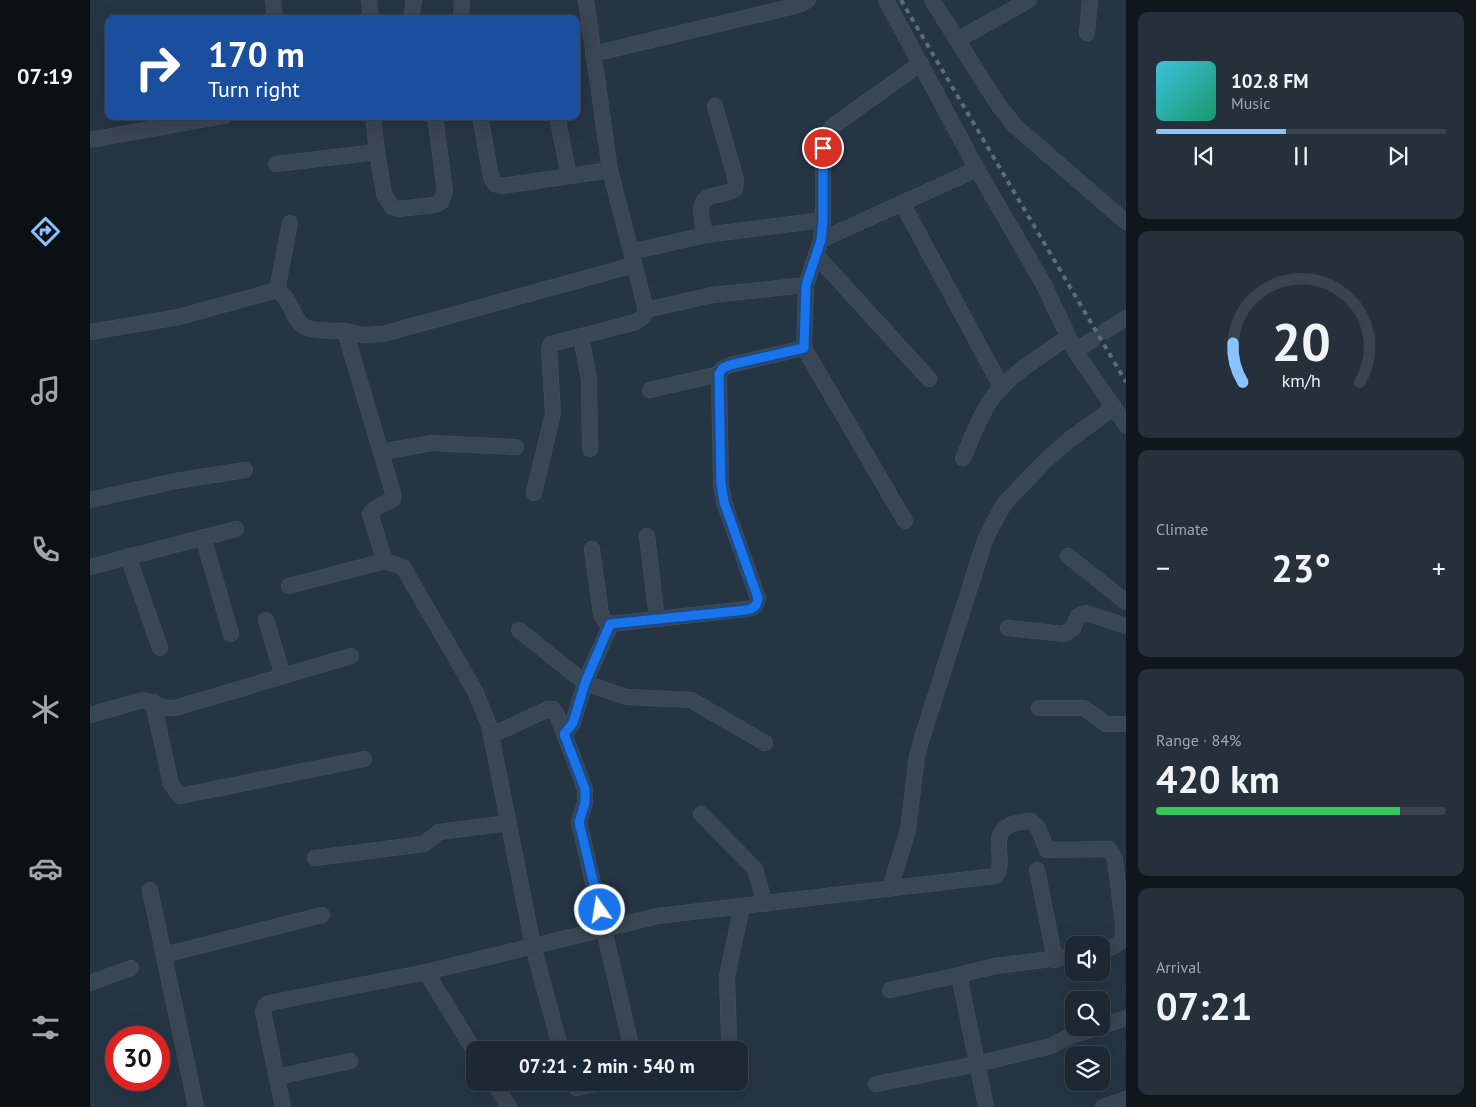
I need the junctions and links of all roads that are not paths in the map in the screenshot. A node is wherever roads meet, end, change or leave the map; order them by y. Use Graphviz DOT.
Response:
graph roads {
  1 [pos="273,0"];
  2 [pos="369,0"];
  3 [pos="414,0"];
  4 [pos="462,0"];
  5 [pos="586,0"];
  6 [pos="808,0"];
  7 [pos="886,0"];
  8 [pos="932,0"];
  9 [pos="1030,0"];
  10 [pos="1090,0"];
  11 [pos="275,15"];
  12 [pos="371,15"];
  13 [pos="412,15"];
  14 [pos="462,15"];
  15 [pos="1087,33"];
  16 [pos="957,40"];
  17 [pos="593,54"];
  18 [pos="921,63"];
  19 [pos="715,106"];
  20 [pos="202,120"];
  21 [pos="373,120"];
  22 [pos="436,120"];
  23 [pos="481,120"];
  24 [pos="558,120"];
  25 [pos="90,140"];
  26 [pos="377,152"];
  27 [pos="276,164"];
  28 [pos="977,169"];
  29 [pos="610,170"];
  30 [pos="569,176"];
  31 [pos="902,203"];
  32 [pos="823,220"];
  33 [pos="1126,222"];
  34 [pos="290,223"];
  35 [pos="705,234"];
  36 [pos="821,240"];
  37 [pos="816,255"];
  38 [pos="632,258"];
  39 [pos="806,285"];
  40 [pos="277,290"];
  41 [pos="646,310"];
  42 [pos="1126,318"];
  43 [pos="345,331"];
  44 [pos="1105,331"];
  45 [pos="90,332"];
  46 [pos="581,336"];
  47 [pos="1068,337"];
  48 [pos="1092,340"];
  49 [pos="804,348"];
  50 [pos="1075,351"];
  51 [pos="719,374"];
  52 [pos="929,379"];
  53 [pos="1002,388"];
  54 [pos="650,390"];
  55 [pos="1114,407"];
  56 [pos="1126,425"];
  57 [pos="516,447"];
  58 [pos="590,449"];
  59 [pos="381,452"];
  60 [pos="963,458"];
  61 [pos="245,470"];
  62 [pos="534,493"];
  63 [pos="90,500"];
  64 [pos="905,520"];
  65 [pos="236,529"];
  66 [pos="647,536"];
  67 [pos="203,537"];
  68 [pos="592,549"];
  69 [pos="128,556"];
  70 [pos="1068,556"];
  71 [pos="385,561"];
  72 [pos="90,566"];
  73 [pos="289,586"];
  74 [pos="1126,602"];
  75 [pos="266,620"];
  76 [pos="657,620"];
  77 [pos="610,624"];
  78 [pos="1126,626"];
  79 [pos="1008,628"];
  80 [pos="519,630"];
  81 [pos="231,634"];
  82 [pos="160,648"];
  83 [pos="351,656"];
  84 [pos="283,676"];
  85 [pos="585,683"];
  86 [pos="153,702"];
  87 [pos="1039,708"];
  88 [pos="90,715"];
  89 [pos="1126,724"];
  90 [pos="564,734"];
  91 [pos="492,735"];
  92 [pos="765,743"];
  93 [pos="364,759"];
  94 [pos="701,814"];
  95 [pos="509,823"];
  96 [pos="315,858"];
  97 [pos="1037,870"];
  98 [pos="890,888"];
  99 [pos="150,890"];
  100 [pos="765,904"];
  101 [pos="742,906"];
  102 [pos="322,915"];
  103 [pos="1125,925"];
  104 [pos="604,928"];
  105 [pos="533,946"];
  106 [pos="1110,948"];
  107 [pos="164,955"];
  108 [pos="1065,958"];
  109 [pos="1055,960"];
  110 [pos="131,968"];
  111 [pos="426,972"];
  112 [pos="959,976"];
  113 [pos="90,983"];
  114 [pos="890,990"];
  115 [pos="1126,1018"];
  116 [pos="1110,1023"];
  117 [pos="1071,1036"];
  118 [pos="729,1039"];
  119 [pos="468,1041"];
  120 [pos="559,1041"];
  121 [pos="630,1041"];
  122 [pos="350,1061"];
  123 [pos="977,1064"];
  124 [pos="277,1077"];
  125 [pos="876,1084"];
  126 [pos="499,1091"];
  127 [pos="1126,1098"];
  128 [pos="196,1107"];
  129 [pos="283,1107"];
  130 [pos="509,1107"];
  131 [pos="986,1107"];
  132 [pos="1103,1107"];
  1 -- 11 [label="street"];
  2 -- 12 [label="street"];
  3 -- 13 [label="street"];
  4 -- 14 [label="street"];
  5 -- 17 [label="street"];
  6 -- 17 [label="street"];
  7 -- 18 [label="street"];
  8 -- 16 [label="street"];
  9 -- 16 [label="street"];
  10 -- 15 [label="street"];
  16 -- 33 [label="street"];
  17 -- 29 [label="street"];
  18 -- 28 [label="street"];
  18 -- 32 [label="street"];
  19 -- 35 [label="street"];
  20 -- 25 [label="street"];
  21 -- 26 [label="street"];
  22 -- 26 [label="street"];
  23 -- 30 [label="street"];
  24 -- 30 [label="street"];
  26 -- 27 [label="street"];
  28 -- 31 [label="street"];
  28 -- 47 [label="street"];
  29 -- 30 [label="street"];
  29 -- 38 [label="street"];
  31 -- 36 [label="street"];
  31 -- 53 [label="street"];
  32 -- 35 [label="street"];
  32 -- 36 [label="street"];
  34 -- 40 [label="street"];
  35 -- 38 [label="street"];
  36 -- 37 [label="street"];
  37 -- 39 [label="street"];
  37 -- 52 [label="street"];
  38 -- 41 [label="street"];
  38 -- 43 [label="street"];
  39 -- 41 [label="street"];
  39 -- 49 [label="street"];
  40 -- 43 [label="street"];
  40 -- 45 [label="street"];
  41 -- 46 [label="street"];
  42 -- 44 [label="street"];
  43 -- 59 [label="street"];
  46 -- 58 [label="street"];
  46 -- 62 [label="street"];
  47 -- 50 [label="street"];
  47 -- 53 [label="street"];
  48 -- 50 [label="street"];
  49 -- 51 [label="street"];
  49 -- 64 [label="street"];
  50 -- 55 [label="street"];
  51 -- 54 [label="street"];
  51 -- 76 [label="street"];
  53 -- 60 [label="street"];
  55 -- 56 [label="street"];
  55 -- 98 [label="street"];
  57 -- 59 [label="street"];
  59 -- 71 [label="street"];
  61 -- 63 [label="street"];
  65 -- 67 [label="street"];
  66 -- 76 [label="street"];
  67 -- 69 [label="street"];
  67 -- 81 [label="street"];
  68 -- 77 [label="street"];
  69 -- 72 [label="street"];
  69 -- 82 [label="street"];
  70 -- 74 [label="street"];
  71 -- 73 [label="street"];
  71 -- 91 [label="street"];
  75 -- 84 [label="street"];
  76 -- 77 [label="street"];
  77 -- 85 [label="street"];
  78 -- 79 [label="street"];
  80 -- 85 [label="street"];
  83 -- 84 [label="street"];
  84 -- 86 [label="street"];
  85 -- 90 [label="street"];
  85 -- 92 [label="street"];
  86 -- 88 [label="street"];
  86 -- 93 [label="street"];
  87 -- 89 [label="street"];
  90 -- 91 [label="street"];
  90 -- 104 [label="street"];
  91 -- 95 [label="street"];
  94 -- 100 [label="street"];
  95 -- 96 [label="street"];
  95 -- 105 [label="street"];
  97 -- 109 [label="street"];
  98 -- 100 [label="street"];
  98 -- 103 [label="street"];
  99 -- 107 [label="street"];
  100 -- 101 [label="street"];
  101 -- 104 [label="street"];
  101 -- 118 [label="street"];
  102 -- 107 [label="street"];
  103 -- 106 [label="street"];
  104 -- 105 [label="street"];
  104 -- 121 [label="street"];
  105 -- 111 [label="street"];
  105 -- 120 [label="street"];
  107 -- 128 [label="street"];
  108 -- 109 [label="street"];
  109 -- 112 [label="street"];
  110 -- 113 [label="street"];
  111 -- 119 [label="street"];
  111 -- 124 [label="street"];
  112 -- 114 [label="street"];
  112 -- 123 [label="street"];
  115 -- 116 [label="street"];
  117 -- 123 [label="street"];
  122 -- 124 [label="street"];
  123 -- 125 [label="street"];
  123 -- 131 [label="street"];
  124 -- 129 [label="street"];
  126 -- 130 [label="street"];
  127 -- 132 [label="street"];
}
